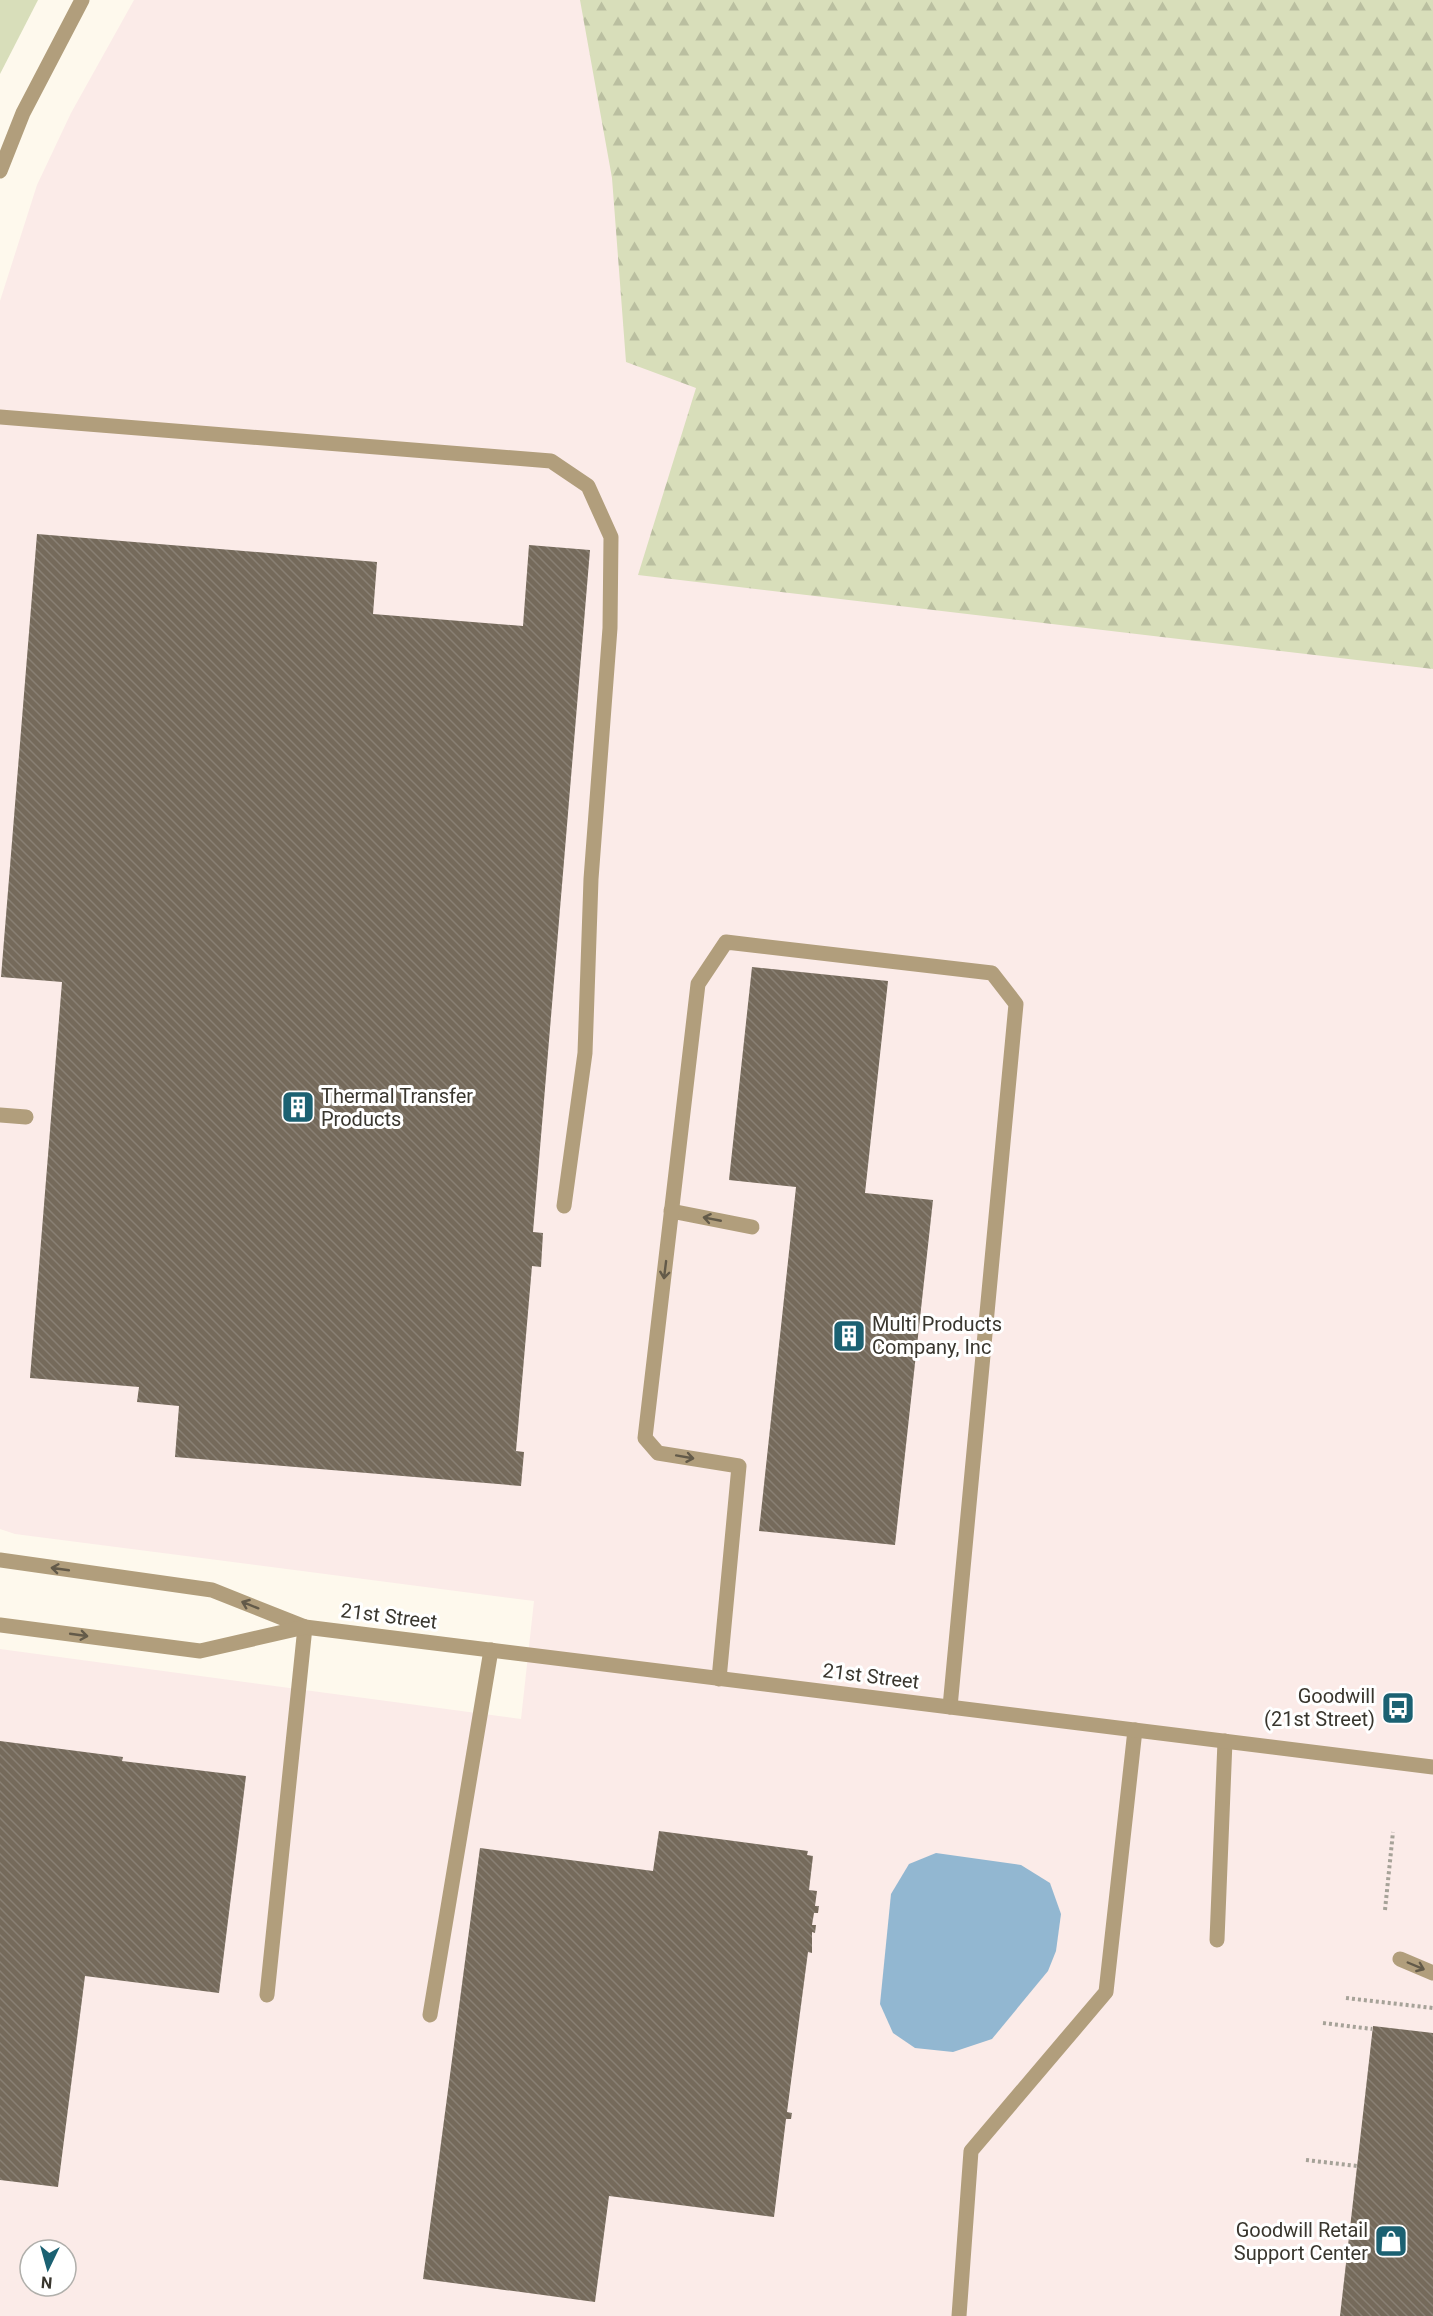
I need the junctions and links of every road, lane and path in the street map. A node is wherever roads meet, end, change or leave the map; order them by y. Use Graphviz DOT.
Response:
graph roads {
  1 [pos="82,0"];
  2 [pos="0,171"];
  3 [pos="0,417"];
  4 [pos="0,1115"];
  5 [pos="26,1117"];
  6 [pos="564,1206"];
  7 [pos="671,1211"];
  8 [pos="752,1227"];
  9 [pos="0,1560"];
  10 [pos="0,1625"];
  11 [pos="305,1627"];
  12 [pos="491,1650"];
  13 [pos="719,1678"];
  14 [pos="950,1707"];
  15 [pos="1135,1730"];
  16 [pos="1225,1742"];
  17 [pos="1433,1767"];
  18 [pos="1393,1832"];
  19 [pos="1385,1910"];
  20 [pos="1216,1940"];
  21 [pos="1400,1959"];
  22 [pos="1433,1973"];
  23 [pos="267,1995"];
  24 [pos="1346,1998"];
  25 [pos="1433,2008"];
  26 [pos="430,2015"];
  27 [pos="1323,2023"];
  28 [pos="1372,2029"];
  29 [pos="1306,2160"];
  30 [pos="1357,2166"];
  31 [pos="959,2316"];
  1 -- 2 [label="street"];
  3 -- 6 [label="street"];
  4 -- 5 [label="street"];
  8 -- 7 [label="street, one-way"];
  7 -- 13 [label="street, one-way"];
  7 -- 14 [label="street"];
  11 -- 9 [label="street, 21st Street, one-way"];
  10 -- 11 [label="street, 21st Street, one-way"];
  11 -- 12 [label="street, 21st Street"];
  11 -- 23 [label="street"];
  12 -- 13 [label="street, 21st Street"];
  12 -- 26 [label="street"];
  13 -- 14 [label="street, 21st Street"];
  14 -- 15 [label="street, 21st Street"];
  15 -- 16 [label="street, 21st Street"];
  15 -- 31 [label="street"];
  16 -- 17 [label="street, 21st Street"];
  16 -- 20 [label="street"];
  18 -- 19 [label="path"];
  21 -- 22 [label="street, one-way"];
  24 -- 25 [label="path"];
  27 -- 28 [label="path"];
  29 -- 30 [label="path"];
}
